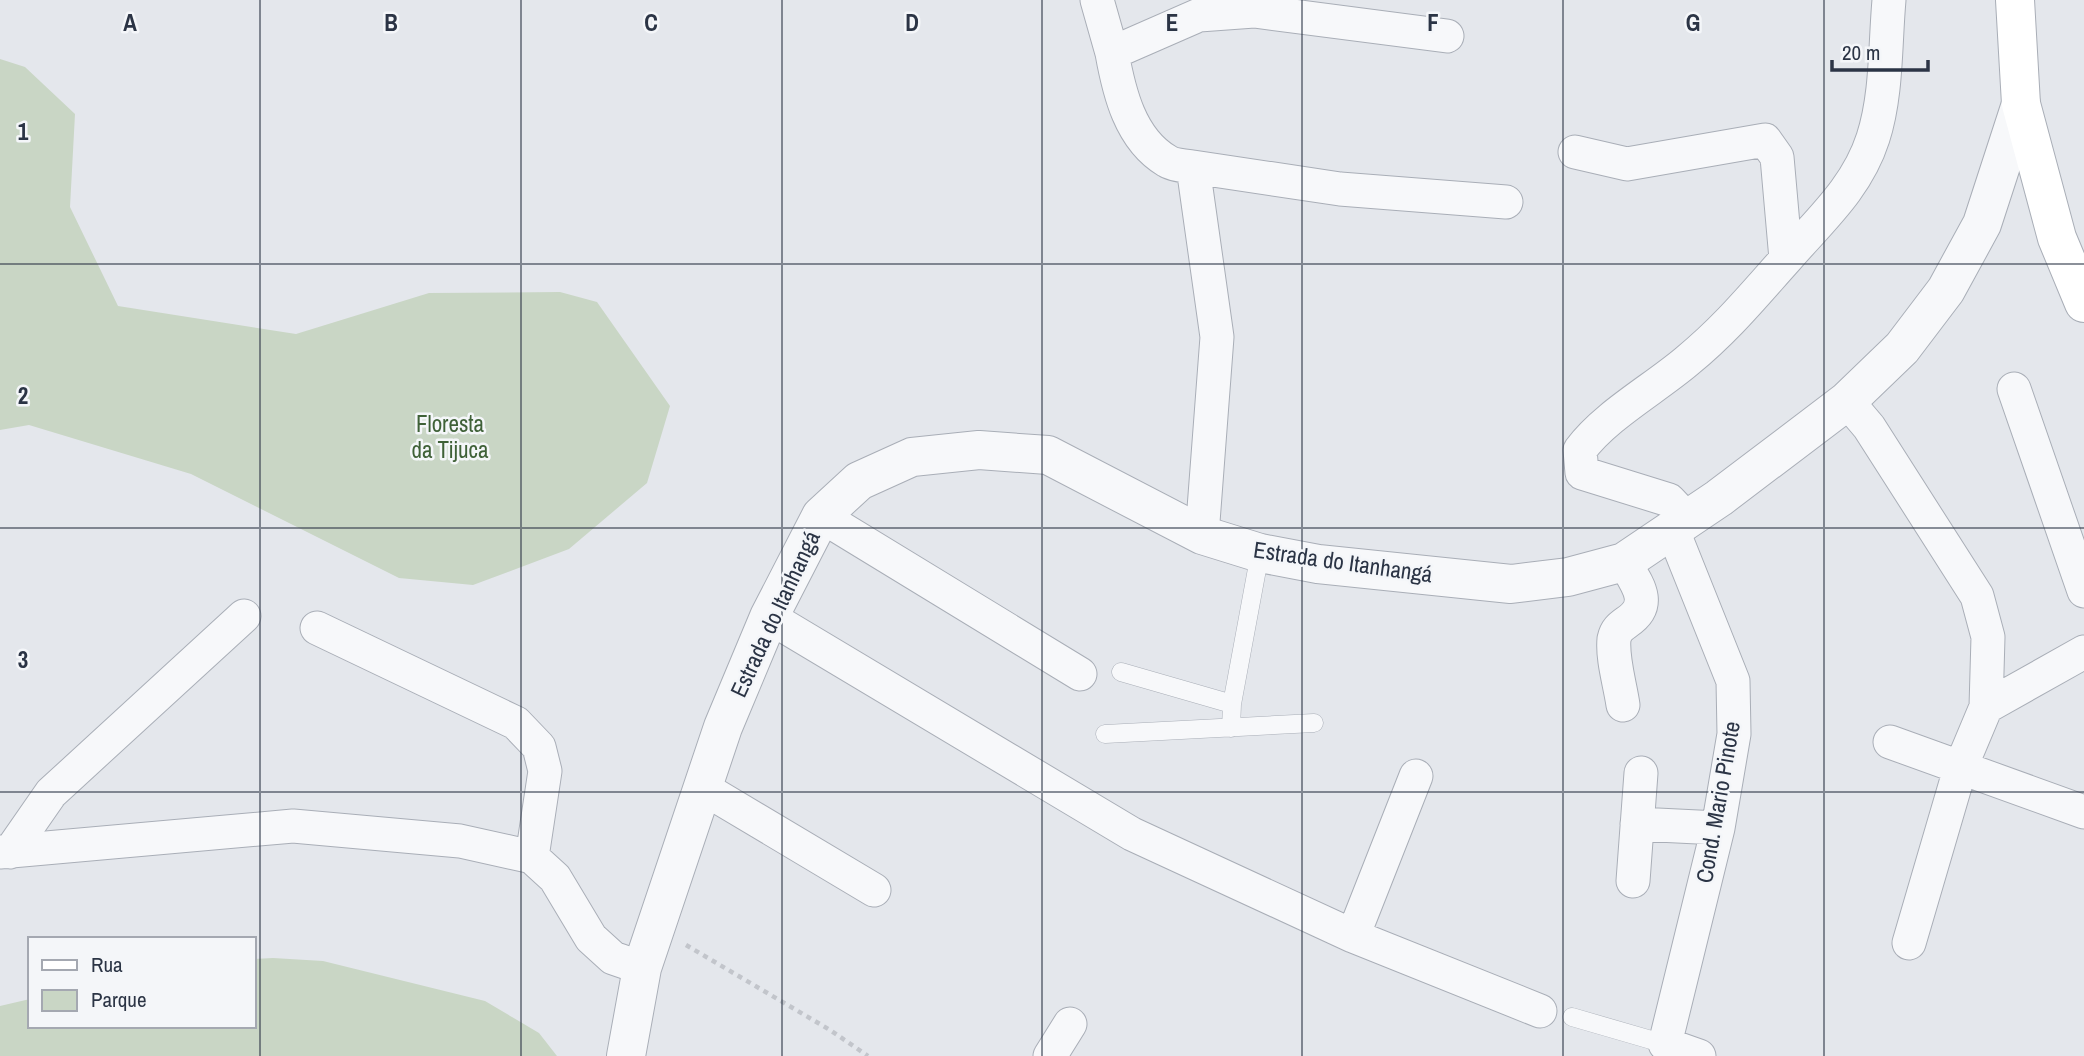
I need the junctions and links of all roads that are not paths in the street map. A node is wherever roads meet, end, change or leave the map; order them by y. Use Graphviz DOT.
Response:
graph roads {
  1 [pos="1097,0"];
  2 [pos="1889,0"];
  3 [pos="2015,0"];
  4 [pos="1447,36"];
  5 [pos="1112,53"];
  6 [pos="2021,104"];
  7 [pos="1576,152"];
  8 [pos="1193,167"];
  9 [pos="1506,202"];
  10 [pos="1786,258"];
  11 [pos="2082,295"];
  12 [pos="2014,389"];
  13 [pos="1847,401"];
  14 [pos="821,516"];
  15 [pos="1680,525"];
  16 [pos="1202,535"];
  17 [pos="1260,553"];
  18 [pos="1624,562"];
  19 [pos="2084,591"];
  20 [pos="244,616"];
  21 [pos="769,617"];
  22 [pos="317,628"];
  23 [pos="2084,652"];
  24 [pos="1121,672"];
  25 [pos="1080,674"];
  26 [pos="1232,704"];
  27 [pos="1623,705"];
  28 [pos="1986,707"];
  29 [pos="1314,723"];
  30 [pos="1231,728"];
  31 [pos="1105,734"];
  32 [pos="1889,742"];
  33 [pos="1959,769"];
  34 [pos="1641,774"];
  35 [pos="1416,776"];
  36 [pos="703,788"];
  37 [pos="2084,811"];
  38 [pos="1637,824"];
  39 [pos="1717,828"];
  40 [pos="5,852"];
  41 [pos="532,857"];
  42 [pos="1633,881"];
  43 [pos="874,890"];
  44 [pos="1353,936"];
  45 [pos="1909,943"];
  46 [pos="642,968"];
  47 [pos="1556,1014"];
  48 [pos="1070,1024"];
  49 [pos="1665,1044"];
  50 [pos="626,1056"];
  51 [pos="1050,1056"];
  52 [pos="1699,1056"];
  1 -- 5 [label="street"];
  2 -- 10 [label="street"];
  3 -- 6 [label="main road, Estrada do Itanhangá"];
  4 -- 5 [label="street"];
  5 -- 8 [label="street"];
  6 -- 11 [label="main road"];
  6 -- 13 [label="street, Estrada do Itanhangá"];
  7 -- 10 [label="street"];
  8 -- 9 [label="street"];
  8 -- 16 [label="street"];
  10 -- 15 [label="street"];
  12 -- 19 [label="street"];
  13 -- 15 [label="street, Estrada do Itanhangá"];
  13 -- 28 [label="street"];
  14 -- 16 [label="street, Estrada do Itanhangá"];
  14 -- 21 [label="street, Estrada do Itanhangá"];
  14 -- 25 [label="street"];
  15 -- 18 [label="street, Estrada do Itanhangá"];
  15 -- 39 [label="street, Cond. Mario Pinote"];
  16 -- 17 [label="street, Estrada do Itanhangá"];
  17 -- 18 [label="street, Estrada do Itanhangá"];
  17 -- 26 [label="lane"];
  18 -- 27 [label="street"];
  20 -- 40 [label="street"];
  21 -- 36 [label="street, Estrada do Itanhangá"];
  21 -- 44 [label="street"];
  22 -- 41 [label="street"];
  23 -- 28 [label="street"];
  24 -- 26 [label="lane"];
  26 -- 30 [label="lane"];
  28 -- 33 [label="street"];
  29 -- 30 [label="lane"];
  30 -- 31 [label="lane"];
  32 -- 33 [label="street"];
  33 -- 37 [label="street"];
  33 -- 45 [label="street"];
  34 -- 38 [label="street"];
  35 -- 44 [label="street"];
  36 -- 43 [label="street"];
  36 -- 46 [label="street, Estrada do Itanhangá"];
  38 -- 39 [label="street"];
  38 -- 42 [label="street"];
  39 -- 49 [label="street, Cond. Mario Pinote"];
  40 -- 41 [label="street"];
  41 -- 46 [label="street"];
  44 -- 47 [label="street"];
  46 -- 50 [label="street, Estrada do Itanhangá"];
  47 -- 49 [label="lane"];
  48 -- 51 [label="street"];
  49 -- 52 [label="street"];
}
